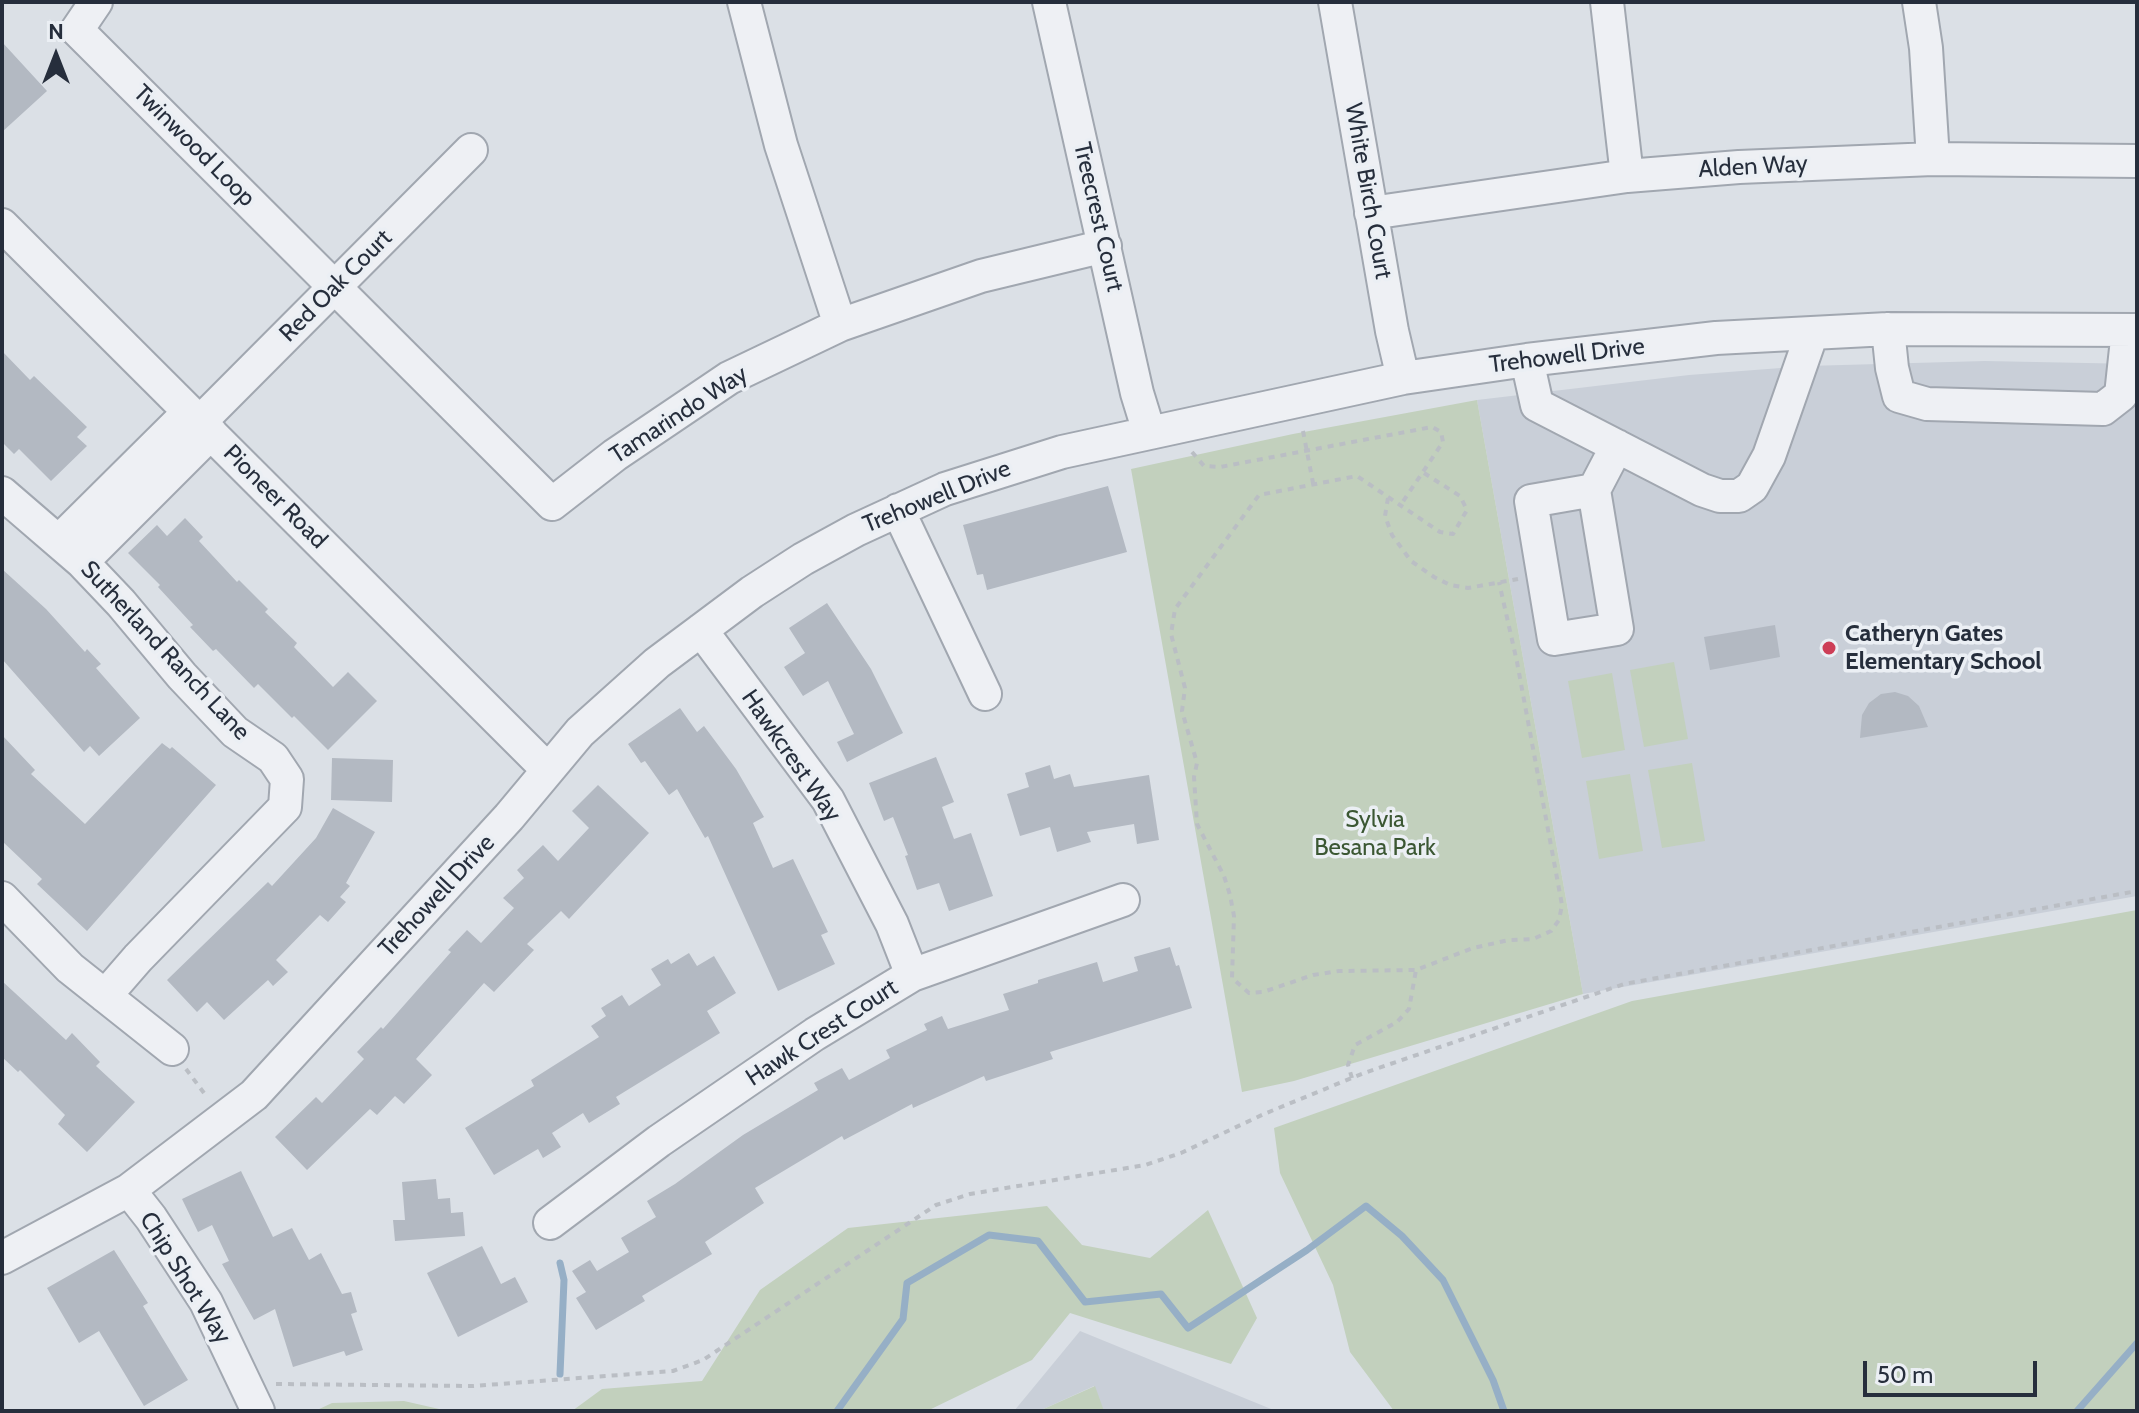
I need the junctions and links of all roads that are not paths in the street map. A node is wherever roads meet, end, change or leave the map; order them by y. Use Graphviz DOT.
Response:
graph roads {
  1 [pos="96,2"];
  2 [pos="744,2"];
  3 [pos="1049,2"];
  4 [pos="1335,2"];
  5 [pos="1607,2"];
  6 [pos="1919,2"];
  7 [pos="471,150"];
  8 [pos="1933,159"];
  9 [pos="2137,161"];
  10 [pos="1627,176"];
  11 [pos="1371,213"];
  12 [pos="2,225"];
  13 [pos="1105,246"];
  14 [pos="335,287"];
  15 [pos="840,325"];
  16 [pos="1888,329"];
  17 [pos="2132,330"];
  18 [pos="1812,333"];
  19 [pos="1527,360"];
  20 [pos="1403,378"];
  21 [pos="200,422"];
  22 [pos="1149,432"];
  23 [pos="1617,446"];
  24 [pos="1594,490"];
  25 [pos="2,493"];
  26 [pos="898,510"];
  27 [pos="70,552"];
  28 [pos="701,630"];
  29 [pos="985,694"];
  30 [pos="547,769"];
  31 [pos="2,898"];
  32 [pos="1123,900"];
  33 [pos="912,975"];
  34 [pos="105,996"];
  35 [pos="172,1049"];
  36 [pos="129,1190"];
  37 [pos="550,1223"];
  38 [pos="2,1258"];
  39 [pos="253,1399"];
  1 -- 14 [label="street, Twinwood Loop"];
  2 -- 15 [label="street"];
  3 -- 13 [label="street, Treecrest Court"];
  4 -- 11 [label="street, White Birch Court"];
  5 -- 10 [label="street"];
  6 -- 8 [label="street"];
  7 -- 14 [label="street, Red Oak Court"];
  8 -- 9 [label="street, Alden Way"];
  8 -- 10 [label="street, Alden Way"];
  10 -- 11 [label="street, Alden Way"];
  11 -- 20 [label="street, White Birch Court"];
  12 -- 21 [label="street, Pioneer Road"];
  13 -- 15 [label="street, Tamarindo Way"];
  13 -- 22 [label="street, Treecrest Court"];
  14 -- 15 [label="street, Tamarindo Way"];
  14 -- 21 [label="street, Red Oak Court"];
  16 -- 17 [label="street, Trehowell Drive"];
  16 -- 17 [label="street"];
  16 -- 18 [label="street, Trehowell Drive"];
  18 -- 19 [label="street, Trehowell Drive"];
  18 -- 23 [label="street"];
  19 -- 20 [label="street, Trehowell Drive"];
  19 -- 23 [label="street"];
  20 -- 22 [label="street, Trehowell Drive"];
  21 -- 27 [label="street, Red Oak Court"];
  21 -- 30 [label="street, Pioneer Road"];
  22 -- 26 [label="street, Trehowell Drive"];
  23 -- 24 [label="street"];
  24 -- 24 [label="street"];
  25 -- 27 [label="street, Sutherland Ranch Lane"];
  26 -- 28 [label="street, Trehowell Drive"];
  26 -- 29 [label="street"];
  27 -- 34 [label="street, Sutherland Ranch Lane"];
  28 -- 30 [label="street, Trehowell Drive"];
  28 -- 33 [label="street, Hawkcrest Way"];
  30 -- 36 [label="street, Trehowell Drive"];
  31 -- 34 [label="street"];
  32 -- 33 [label="street, Hawk Crest Court"];
  33 -- 37 [label="street, Hawk Crest Court"];
  34 -- 35 [label="street"];
  36 -- 38 [label="street, Trehowell Drive"];
  36 -- 39 [label="street, Chip Shot Way"];
}
